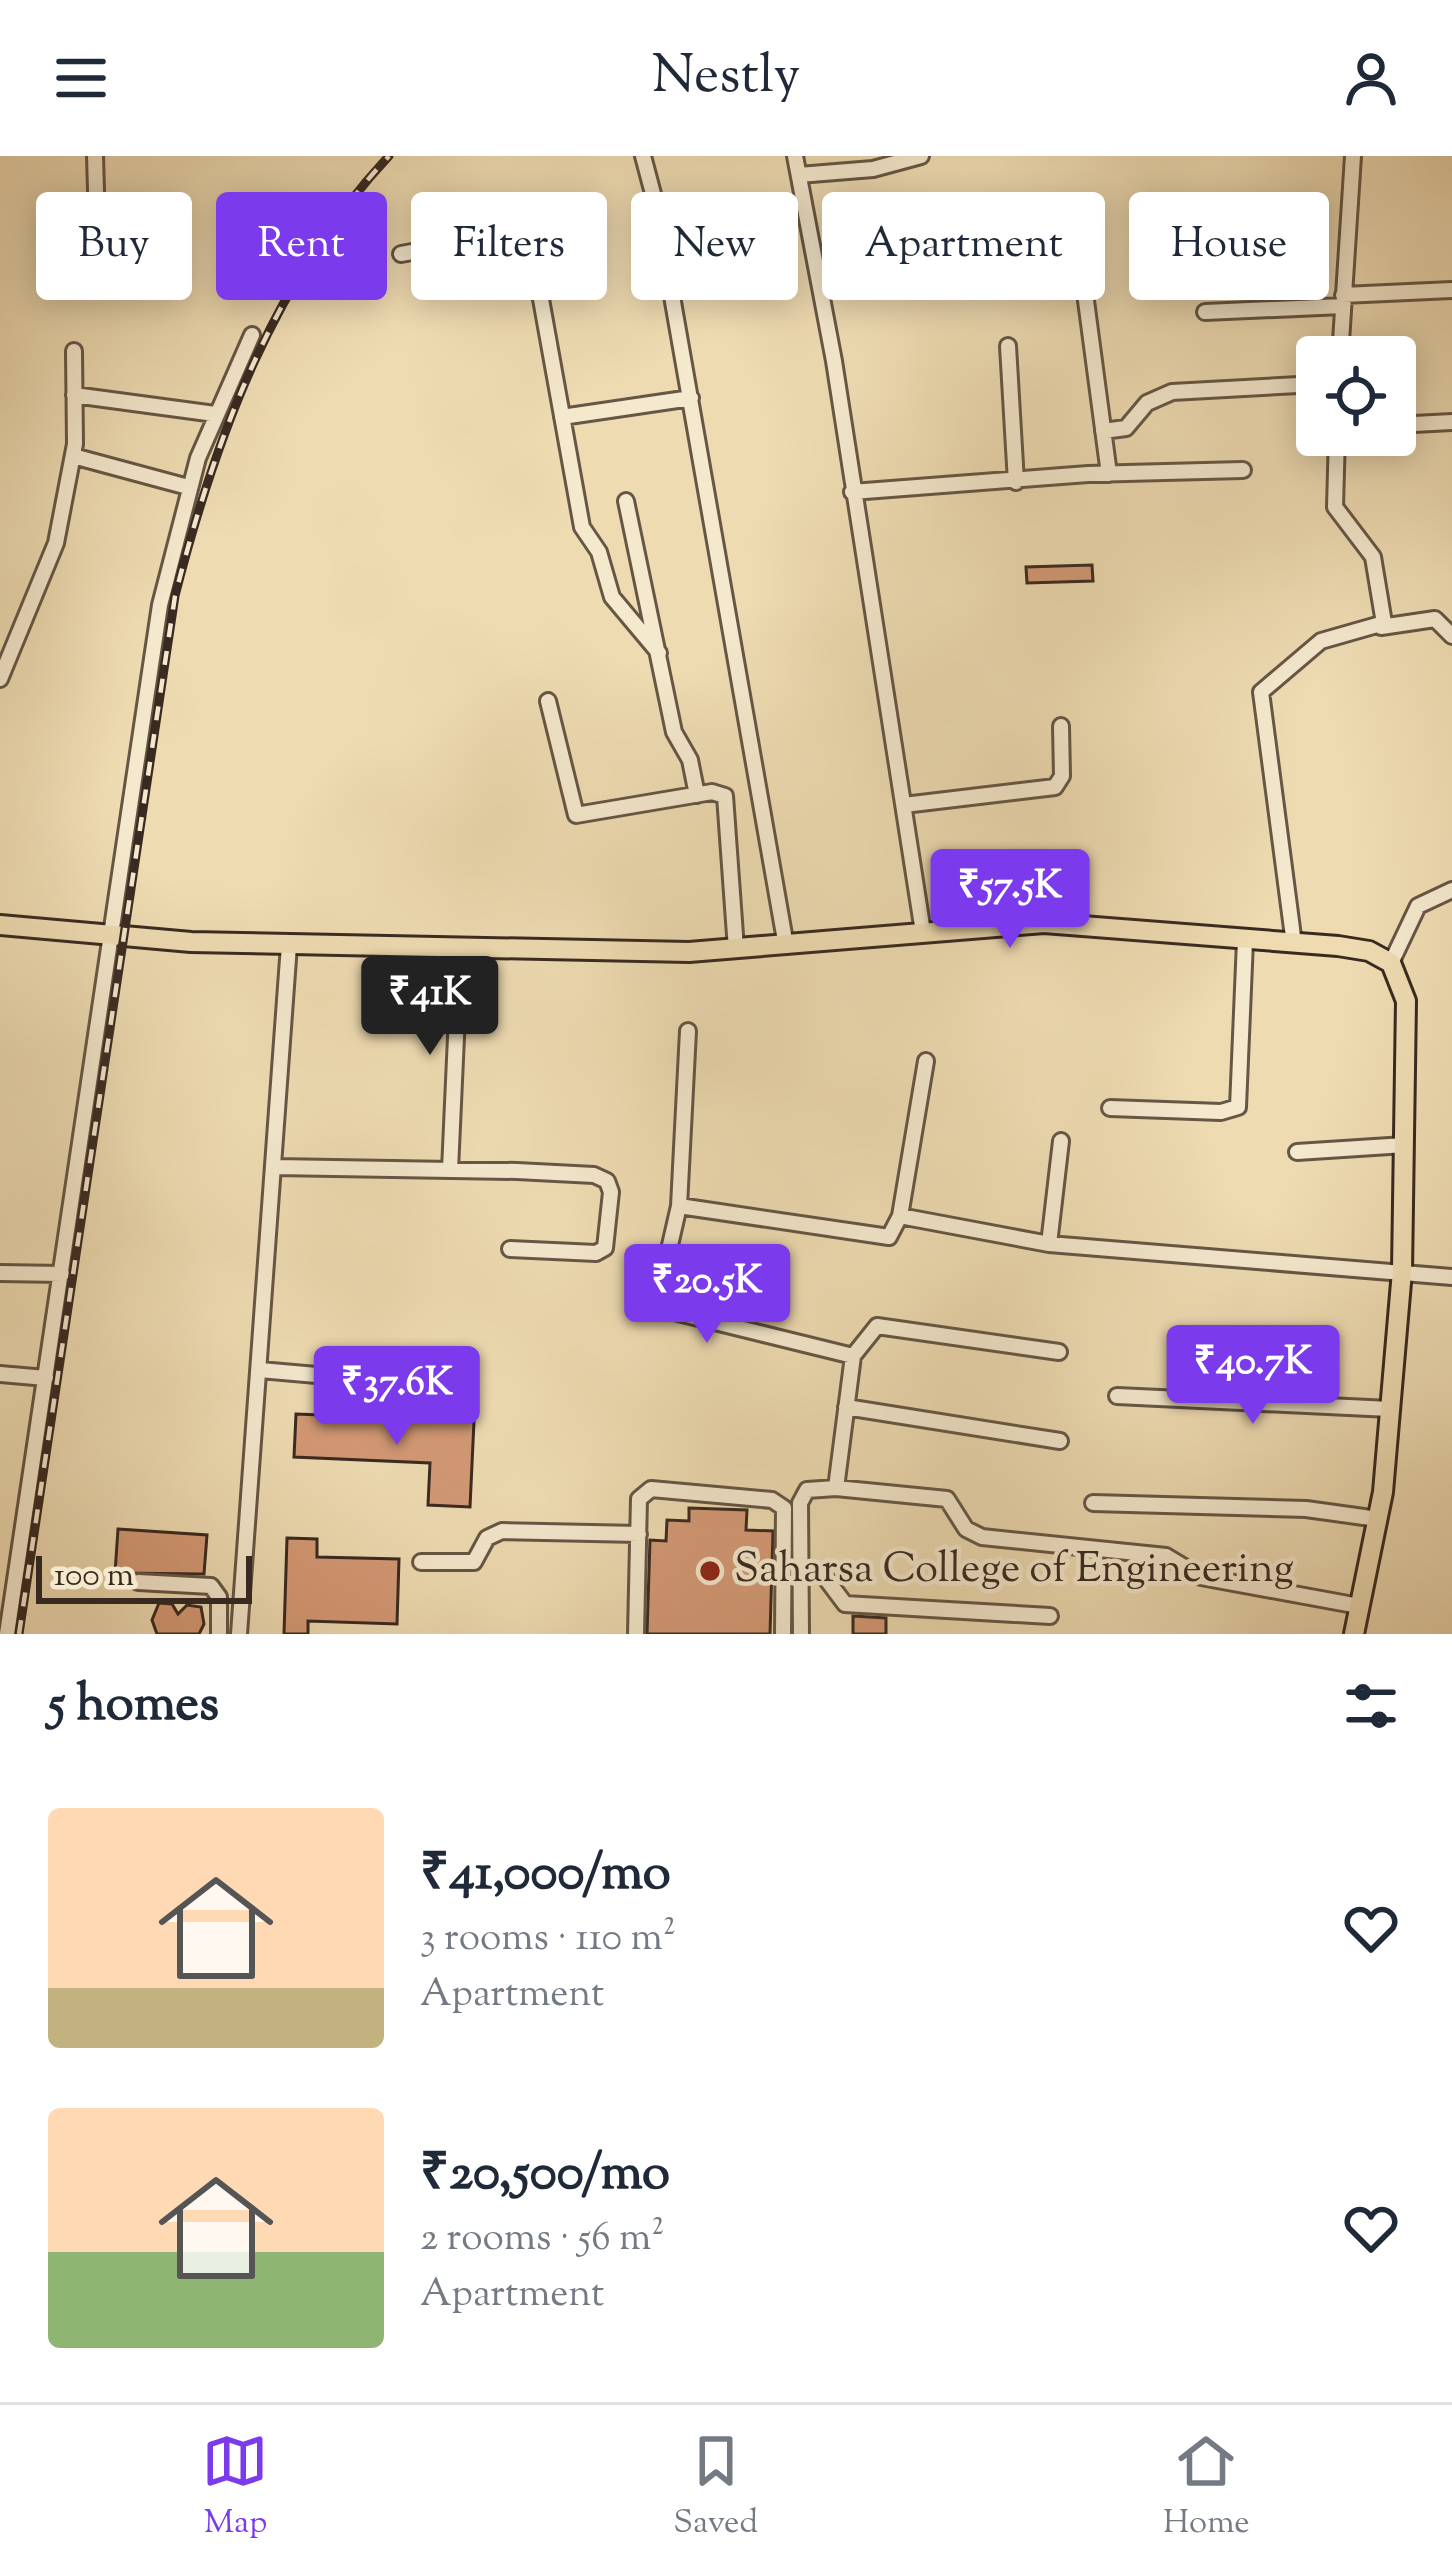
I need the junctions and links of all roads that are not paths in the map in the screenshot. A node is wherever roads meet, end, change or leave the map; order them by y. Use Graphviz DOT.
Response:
graph roads {
  1 [pos="95,156"];
  2 [pos="643,156"];
  3 [pos="795,156"];
  4 [pos="921,156"];
  5 [pos="1353,156"];
  6 [pos="799,175"];
  7 [pos="96,192"];
  8 [pos="401,254"];
  9 [pos="1452,290"];
  10 [pos="1086,300"];
  11 [pos="1343,300"];
  12 [pos="1205,312"];
  13 [pos="252,335"];
  14 [pos="1341,336"];
  15 [pos="1008,346"];
  16 [pos="74,351"];
  17 [pos="1296,385"];
  18 [pos="74,395"];
  19 [pos="691,398"];
  20 [pos="215,414"];
  21 [pos="562,416"];
  22 [pos="1452,422"];
  23 [pos="1416,424"];
  24 [pos="1103,431"];
  25 [pos="73,455"];
  26 [pos="1336,456"];
  27 [pos="1243,470"];
  28 [pos="1108,474"];
  29 [pos="1016,482"];
  30 [pos="188,488"];
  31 [pos="852,492"];
  32 [pos="626,501"];
  33 [pos="1381,627"];
  34 [pos="1452,636"];
  35 [pos="659,652"];
  36 [pos="0,680"];
  37 [pos="548,701"];
  38 [pos="1060,726"];
  39 [pos="697,795"];
  40 [pos="904,805"];
  41 [pos="1452,890"];
  42 [pos="0,925"];
  43 [pos="923,932"];
  44 [pos="108,936"];
  45 [pos="1245,941"];
  46 [pos="1294,944"];
  47 [pos="289,945"];
  48 [pos="786,946"];
  49 [pos="460,948"];
  50 [pos="736,949"];
  51 [pos="1391,962"];
  52 [pos="688,1031"];
  53 [pos="926,1061"];
  54 [pos="1110,1108"];
  55 [pos="1061,1141"];
  56 [pos="1405,1145"];
  57 [pos="1298,1152"];
  58 [pos="275,1167"];
  59 [pos="450,1170"];
  60 [pos="679,1207"];
  61 [pos="900,1216"];
  62 [pos="1049,1244"];
  63 [pos="509,1249"];
  64 [pos="1402,1271"];
  65 [pos="0,1273"];
  66 [pos="62,1274"];
  67 [pos="1452,1277"];
  68 [pos="1059,1352"];
  69 [pos="853,1356"];
  70 [pos="260,1370"];
  71 [pos="0,1374"];
  72 [pos="339,1377"];
  73 [pos="46,1378"];
  74 [pos="1117,1396"];
  75 [pos="846,1407"];
  76 [pos="1390,1409"];
  77 [pos="1060,1442"];
  78 [pos="836,1488"];
  79 [pos="1093,1503"];
  80 [pos="1378,1519"];
  81 [pos="638,1534"];
  82 [pos="421,1562"];
  83 [pos="800,1567"];
  84 [pos="138,1582"];
  85 [pos="1359,1606"];
  86 [pos="1050,1616"];
  87 [pos="7,1634"];
  88 [pos="219,1634"];
  89 [pos="239,1634"];
  90 [pos="636,1634"];
  91 [pos="783,1634"];
  92 [pos="801,1634"];
  93 [pos="1354,1634"];
  1 -- 7 [label="street"];
  2 -- 19 [label="street"];
  3 -- 6 [label="street"];
  4 -- 6 [label="street"];
  5 -- 11 [label="street"];
  6 -- 31 [label="street"];
  8 -- 21 [label="street"];
  9 -- 11 [label="street"];
  10 -- 24 [label="street"];
  11 -- 12 [label="street"];
  11 -- 14 [label="street"];
  13 -- 20 [label="street"];
  15 -- 29 [label="street"];
  16 -- 18 [label="street"];
  17 -- 24 [label="street"];
  18 -- 20 [label="street"];
  18 -- 25 [label="street"];
  19 -- 21 [label="street"];
  19 -- 48 [label="street"];
  20 -- 30 [label="street"];
  21 -- 35 [label="street"];
  22 -- 23 [label="street"];
  24 -- 28 [label="street"];
  25 -- 30 [label="street"];
  25 -- 36 [label="street"];
  26 -- 33 [label="street"];
  27 -- 28 [label="street"];
  28 -- 29 [label="street"];
  29 -- 31 [label="street"];
  30 -- 44 [label="street"];
  31 -- 40 [label="street"];
  32 -- 35 [label="street"];
  33 -- 34 [label="street"];
  33 -- 46 [label="street"];
  35 -- 39 [label="street"];
  37 -- 39 [label="street"];
  38 -- 40 [label="street"];
  39 -- 50 [label="street"];
  40 -- 43 [label="street"];
  41 -- 51 [label="street"];
  42 -- 44 [label="main road"];
  43 -- 45 [label="main road"];
  43 -- 48 [label="main road"];
  44 -- 47 [label="main road"];
  44 -- 66 [label="street"];
  45 -- 46 [label="main road"];
  45 -- 54 [label="street"];
  46 -- 51 [label="main road"];
  47 -- 49 [label="main road"];
  47 -- 58 [label="street"];
  48 -- 50 [label="main road"];
  49 -- 50 [label="main road"];
  49 -- 59 [label="street"];
  51 -- 56 [label="main road"];
  52 -- 60 [label="street"];
  53 -- 61 [label="street"];
  55 -- 62 [label="street"];
  56 -- 57 [label="street"];
  56 -- 64 [label="main road"];
  58 -- 59 [label="street"];
  58 -- 70 [label="street"];
  59 -- 63 [label="street"];
  60 -- 61 [label="street"];
  60 -- 69 [label="street"];
  61 -- 62 [label="street"];
  62 -- 64 [label="street"];
  64 -- 67 [label="street"];
  64 -- 76 [label="main road"];
  65 -- 66 [label="street"];
  66 -- 73 [label="street"];
  68 -- 69 [label="street"];
  69 -- 75 [label="street"];
  70 -- 72 [label="street"];
  70 -- 89 [label="street"];
  71 -- 73 [label="street"];
  73 -- 87 [label="street"];
  74 -- 76 [label="street"];
  75 -- 77 [label="street"];
  75 -- 78 [label="street"];
  76 -- 80 [label="main road"];
  78 -- 83 [label="street"];
  78 -- 85 [label="street"];
  79 -- 80 [label="street"];
  80 -- 85 [label="main road"];
  81 -- 82 [label="street"];
  81 -- 90 [label="street"];
  81 -- 91 [label="street"];
  83 -- 86 [label="street"];
  83 -- 92 [label="street"];
  84 -- 88 [label="street"];
  85 -- 93 [label="main road"];
}
